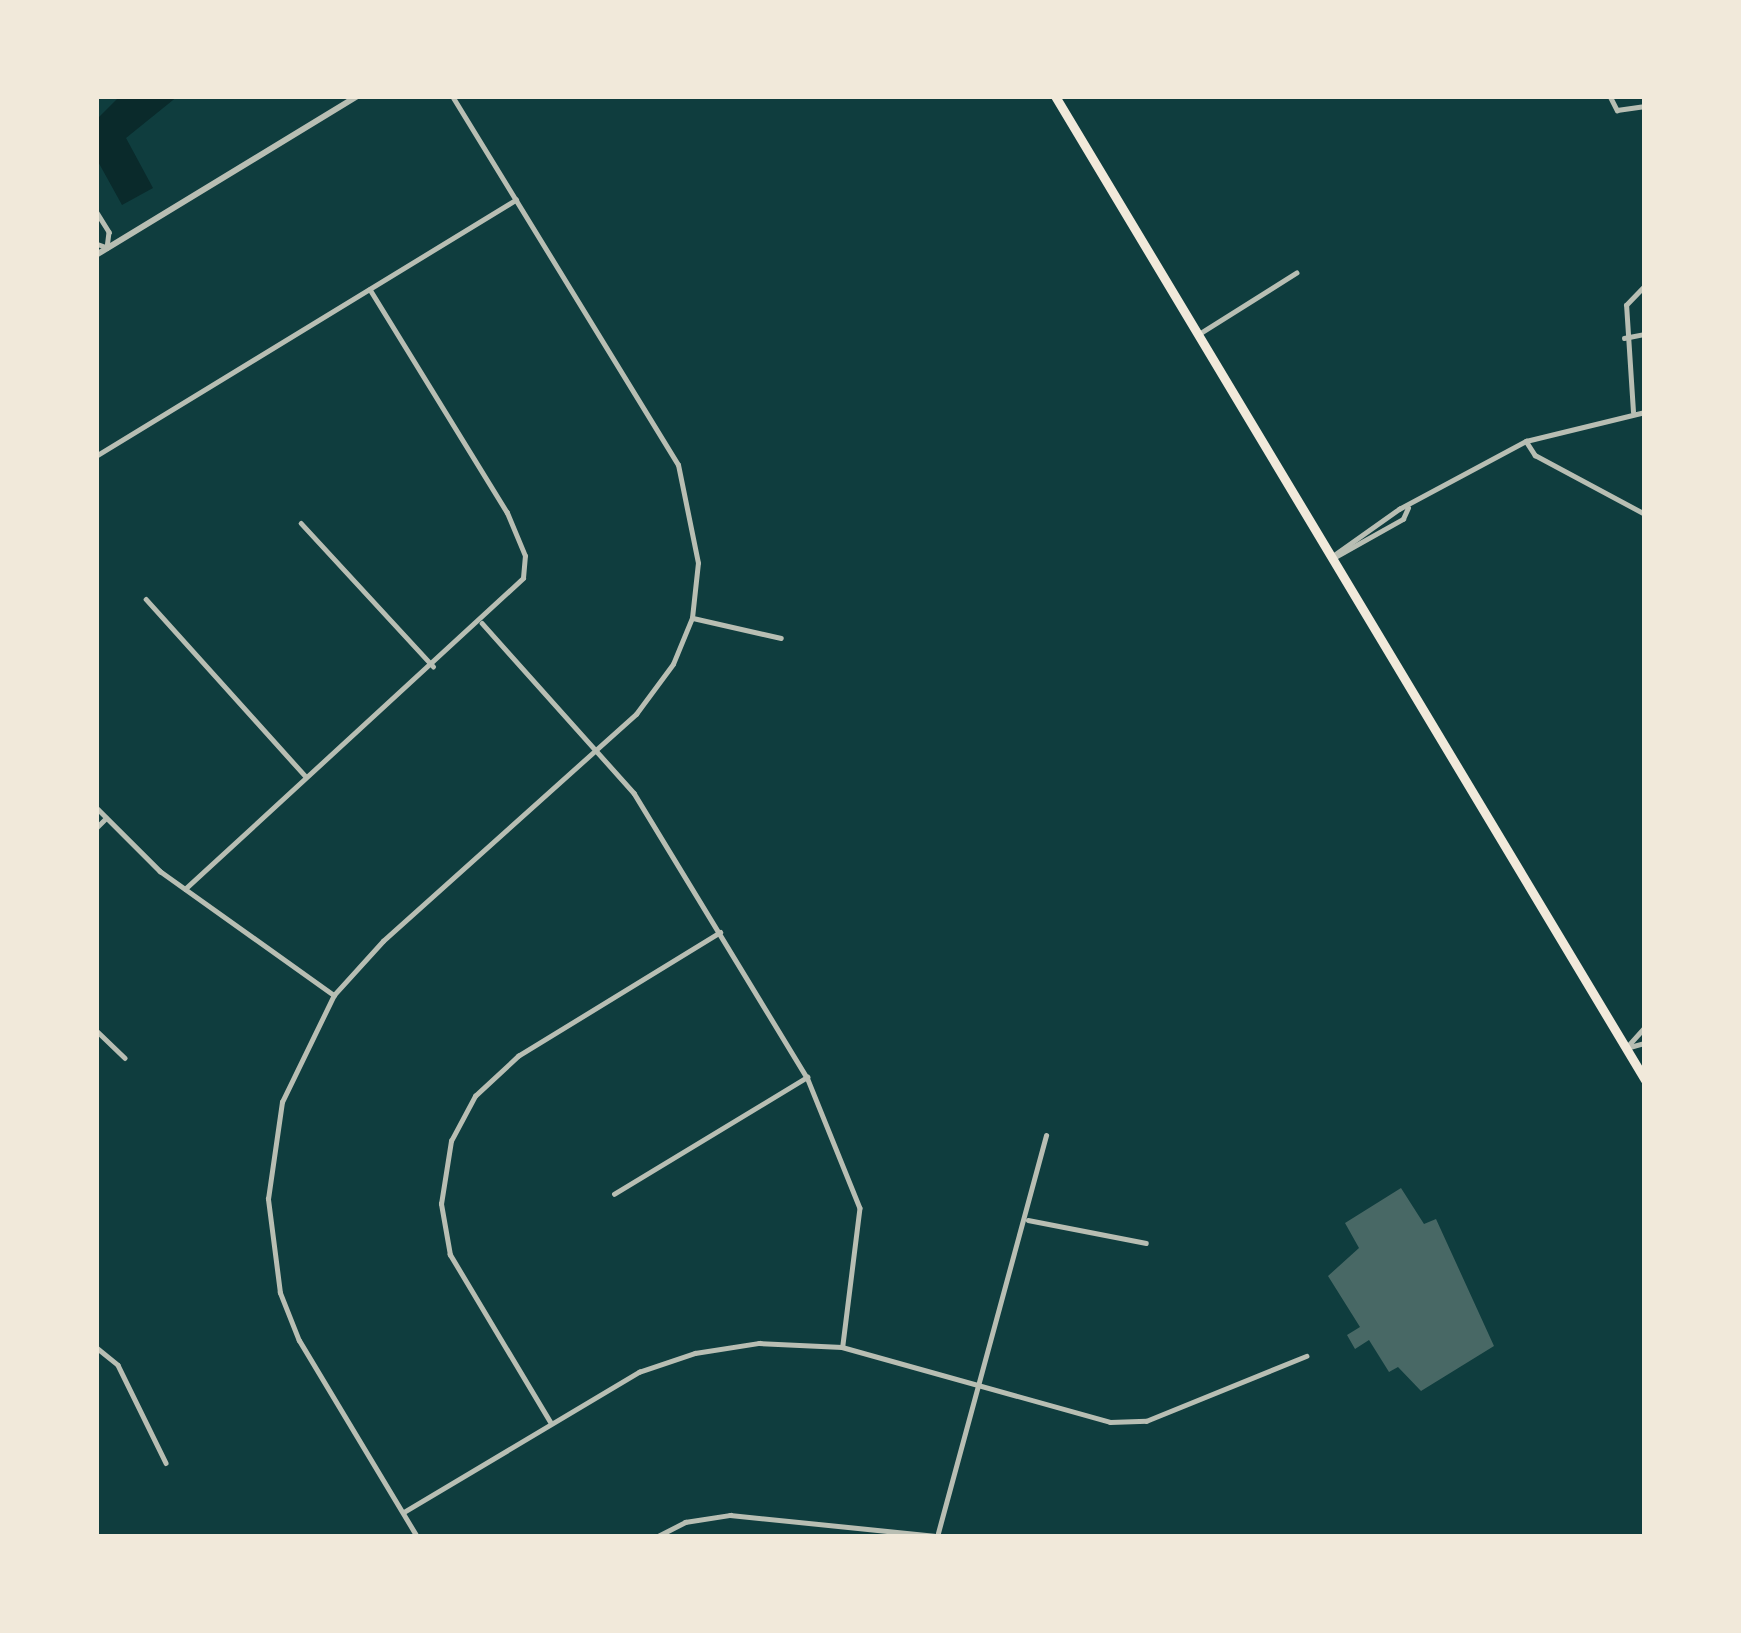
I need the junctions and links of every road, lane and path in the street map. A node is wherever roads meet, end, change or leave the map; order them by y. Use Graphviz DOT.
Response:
graph roads {
  1 [pos="357,96"];
  2 [pos="452,96"];
  3 [pos="1054,96"];
  4 [pos="1610,96"];
  5 [pos="1645,106"];
  6 [pos="516,200"];
  7 [pos="96,212"];
  8 [pos="96,244"];
  9 [pos="107,248"];
  10 [pos="96,255"];
  11 [pos="1296,273"];
  12 [pos="1645,285"];
  13 [pos="370,290"];
  14 [pos="1645,334"];
  15 [pos="1197,335"];
  16 [pos="1624,338"];
  17 [pos="1633,412"];
  18 [pos="1645,412"];
  19 [pos="1526,441"];
  20 [pos="96,456"];
  21 [pos="1408,508"];
  22 [pos="1645,514"];
  23 [pos="301,523"];
  24 [pos="1331,559"];
  25 [pos="146,598"];
  26 [pos="692,618"];
  27 [pos="482,623"];
  28 [pos="781,638"];
  29 [pos="433,666"];
  30 [pos="598,750"];
  31 [pos="306,777"];
  32 [pos="96,807"];
  33 [pos="106,818"];
  34 [pos="96,828"];
  35 [pos="185,889"];
  36 [pos="720,932"];
  37 [pos="334,995"];
  38 [pos="1645,1027"];
  39 [pos="96,1030"];
  40 [pos="1645,1043"];
  41 [pos="1626,1048"];
  42 [pos="125,1058"];
  43 [pos="807,1077"];
  44 [pos="1645,1080"];
  45 [pos="1046,1135"];
  46 [pos="614,1194"];
  47 [pos="1028,1220"];
  48 [pos="1146,1243"];
  49 [pos="96,1348"];
  50 [pos="842,1348"];
  51 [pos="1306,1356"];
  52 [pos="980,1386"];
  53 [pos="550,1422"];
  54 [pos="166,1462"];
  55 [pos="404,1512"];
  56 [pos="938,1533"];
  57 [pos="417,1537"];
  58 [pos="656,1537"];
  59 [pos="948,1537"];
  1 -- 9 [label="street"];
  2 -- 6 [label="street"];
  3 -- 15 [label="main road"];
  4 -- 5 [label="street"];
  6 -- 13 [label="street"];
  6 -- 26 [label="street"];
  7 -- 9 [label="street"];
  8 -- 9 [label="street"];
  9 -- 10 [label="street"];
  11 -- 15 [label="street"];
  12 -- 16 [label="street"];
  13 -- 20 [label="street"];
  13 -- 27 [label="street"];
  14 -- 16 [label="street"];
  15 -- 24 [label="main road"];
  16 -- 17 [label="street"];
  17 -- 18 [label="street"];
  17 -- 19 [label="street"];
  19 -- 21 [label="street"];
  19 -- 22 [label="street"];
  21 -- 24 [label="street"];
  21 -- 24 [label="street"];
  23 -- 29 [label="street"];
  24 -- 41 [label="main road"];
  25 -- 31 [label="street"];
  26 -- 28 [label="street"];
  26 -- 30 [label="street"];
  27 -- 29 [label="street"];
  27 -- 30 [label="street"];
  29 -- 31 [label="street"];
  30 -- 36 [label="street"];
  30 -- 37 [label="street"];
  31 -- 35 [label="street"];
  32 -- 33 [label="street"];
  33 -- 34 [label="street"];
  33 -- 35 [label="street"];
  35 -- 37 [label="street"];
  36 -- 43 [label="street"];
  36 -- 53 [label="street"];
  37 -- 55 [label="street"];
  38 -- 41 [label="street"];
  39 -- 42 [label="street"];
  40 -- 41 [label="street"];
  41 -- 44 [label="main road"];
  43 -- 46 [label="street"];
  43 -- 50 [label="street"];
  45 -- 47 [label="street"];
  47 -- 48 [label="street"];
  47 -- 52 [label="street"];
  49 -- 54 [label="street"];
  50 -- 52 [label="street"];
  50 -- 53 [label="street"];
  51 -- 52 [label="street"];
  52 -- 56 [label="street"];
  53 -- 55 [label="street"];
  55 -- 57 [label="street"];
  56 -- 58 [label="street"];
  56 -- 59 [label="street"];
}
